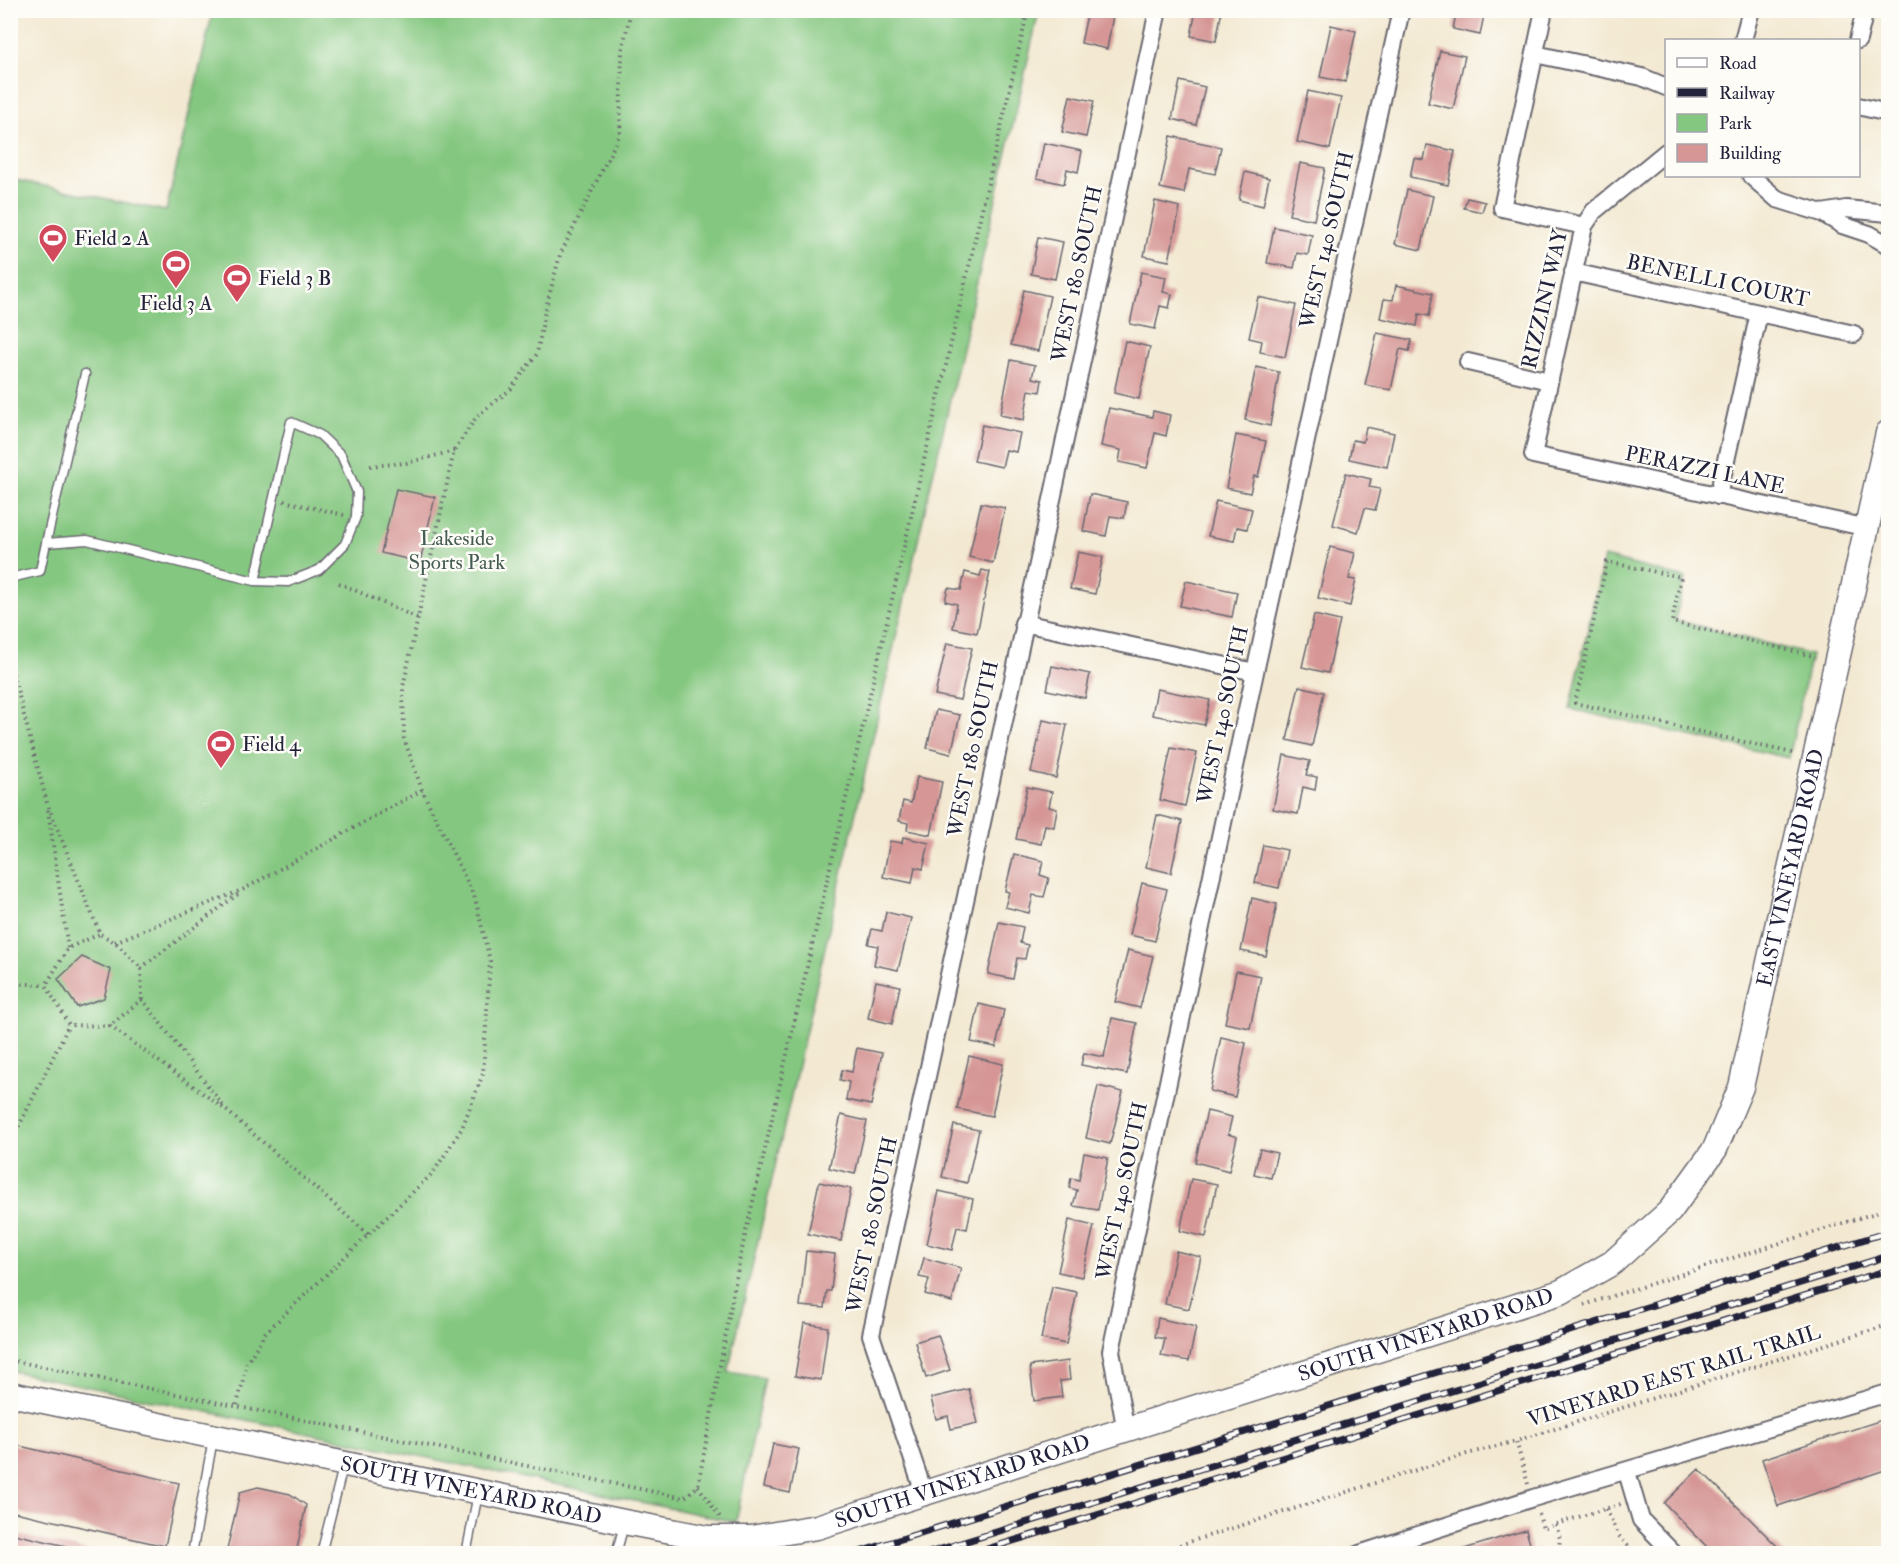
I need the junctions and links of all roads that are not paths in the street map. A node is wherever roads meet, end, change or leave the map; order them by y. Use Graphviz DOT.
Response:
graph roads {
  1 [pos="1158,10"];
  2 [pos="1401,10"];
  3 [pos="1544,10"];
  4 [pos="1751,10"];
  5 [pos="1865,10"];
  6 [pos="1743,39"];
  7 [pos="1858,39"];
  8 [pos="1535,54"];
  9 [pos="1665,87"];
  10 [pos="1860,106"];
  11 [pos="1888,113"];
  12 [pos="1665,153"];
  13 [pos="1753,177"];
  14 [pos="1822,213"];
  15 [pos="1888,213"];
  16 [pos="1584,226"];
  17 [pos="1888,245"];
  18 [pos="1573,272"];
  19 [pos="1759,313"];
  20 [pos="1854,334"];
  21 [pos="1468,362"];
  22 [pos="85,374"];
  23 [pos="1549,381"];
  24 [pos="1888,433"];
  25 [pos="1533,455"];
  26 [pos="1718,496"];
  27 [pos="1868,528"];
  28 [pos="46,543"];
  29 [pos="10,578"];
  30 [pos="255,581"];
  31 [pos="1023,623"];
  32 [pos="1255,672"];
  33 [pos="1612,1263"];
  34 [pos="1888,1393"];
  35 [pos="10,1394"];
  36 [pos="1126,1431"];
  37 [pos="214,1436"];
  38 [pos="344,1464"];
  39 [pos="1627,1472"];
  40 [pos="924,1493"];
  41 [pos="478,1494"];
  42 [pos="624,1522"];
  43 [pos="192,1554"];
  44 [pos="321,1554"];
  45 [pos="466,1554"];
  46 [pos="616,1554"];
  47 [pos="1359,1554"];
  48 [pos="1674,1554"];
  1 -- 31 [label="street, WEST 180 SOUTH"];
  2 -- 32 [label="street, WEST 140 SOUTH"];
  3 -- 8 [label="street"];
  4 -- 6 [label="street"];
  5 -- 7 [label="street"];
  8 -- 9 [label="street"];
  8 -- 16 [label="street"];
  10 -- 11 [label="street"];
  12 -- 16 [label="street, RIZZINI WAY"];
  13 -- 14 [label="street"];
  14 -- 15 [label="street"];
  14 -- 17 [label="street"];
  16 -- 18 [label="street, RIZZINI WAY"];
  18 -- 19 [label="street, BENELLI COURT"];
  18 -- 23 [label="street, RIZZINI WAY"];
  19 -- 20 [label="street, BENELLI COURT"];
  19 -- 26 [label="street"];
  21 -- 23 [label="street"];
  22 -- 28 [label="lane"];
  23 -- 25 [label="street, RIZZINI WAY"];
  24 -- 27 [label="street, EAST VINEYARD ROAD"];
  25 -- 26 [label="street, PERAZZI LANE"];
  26 -- 27 [label="street, PERAZZI LANE"];
  27 -- 33 [label="street, EAST VINEYARD ROAD"];
  28 -- 29 [label="lane"];
  28 -- 30 [label="lane"];
  30 -- 30 [label="lane"];
  31 -- 32 [label="street"];
  31 -- 40 [label="street, WEST 180 SOUTH"];
  32 -- 36 [label="street, WEST 140 SOUTH"];
  33 -- 36 [label="street, SOUTH VINEYARD ROAD"];
  34 -- 39 [label="street"];
  35 -- 37 [label="street, SOUTH VINEYARD ROAD"];
  36 -- 40 [label="street, SOUTH VINEYARD ROAD"];
  37 -- 38 [label="street, SOUTH VINEYARD ROAD"];
  37 -- 43 [label="lane"];
  38 -- 41 [label="street, SOUTH VINEYARD ROAD"];
  38 -- 44 [label="lane"];
  39 -- 47 [label="street"];
  39 -- 48 [label="street"];
  40 -- 42 [label="street, SOUTH VINEYARD ROAD"];
  41 -- 42 [label="street, SOUTH VINEYARD ROAD"];
  41 -- 45 [label="lane"];
  42 -- 46 [label="lane"];
}
